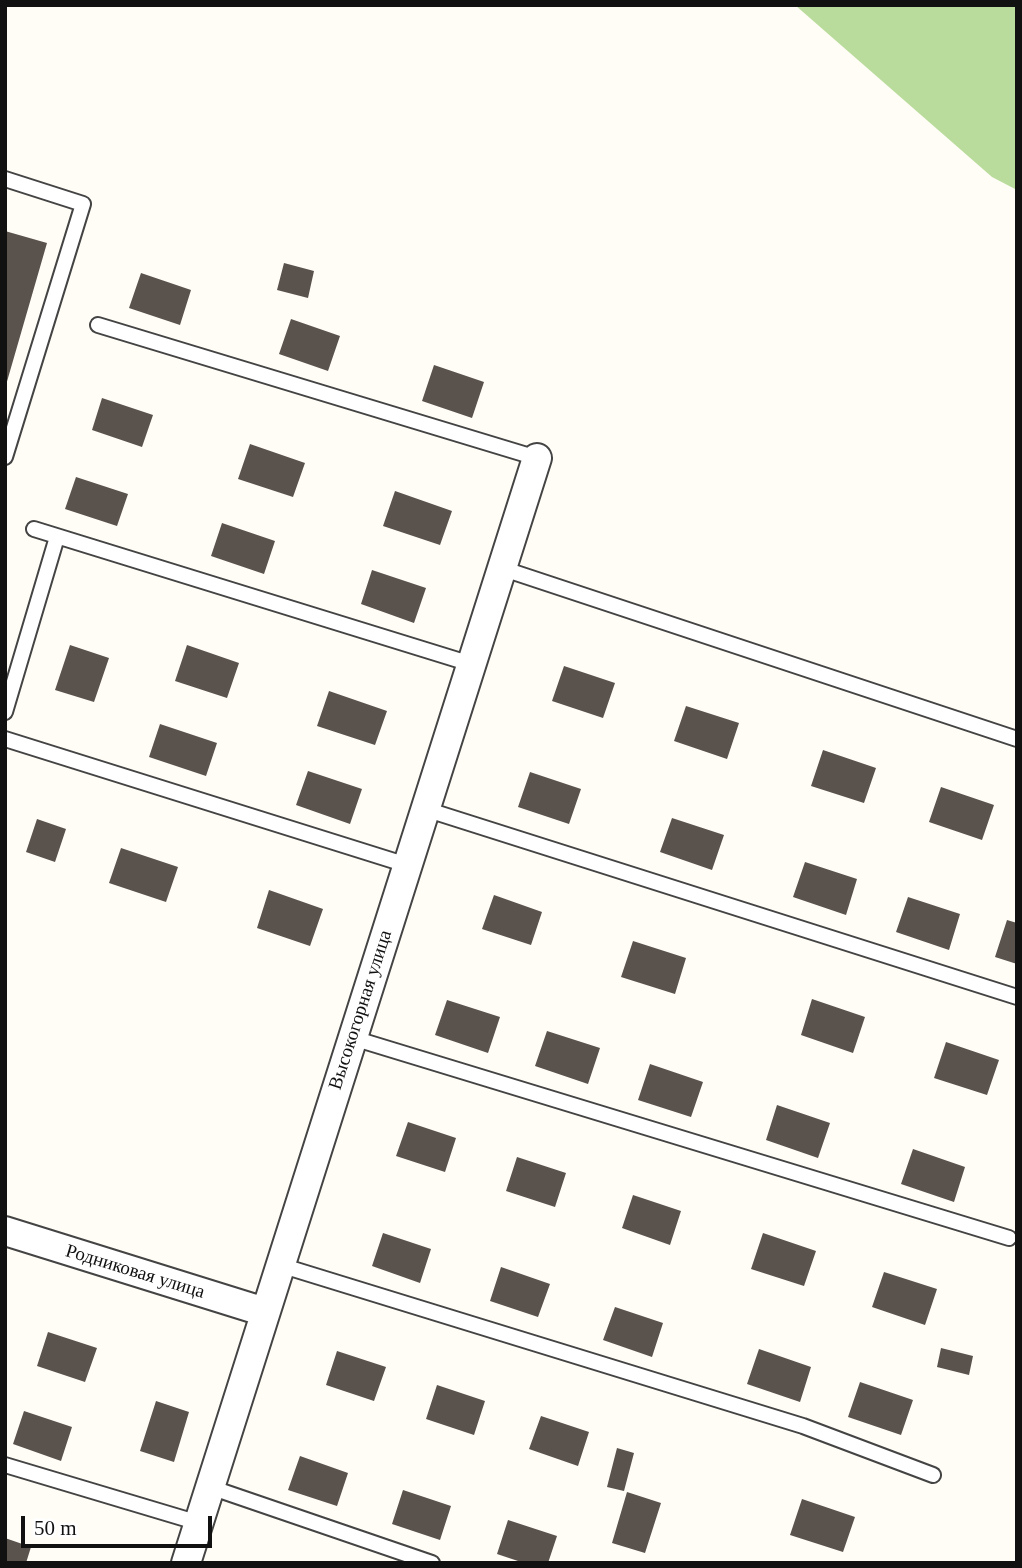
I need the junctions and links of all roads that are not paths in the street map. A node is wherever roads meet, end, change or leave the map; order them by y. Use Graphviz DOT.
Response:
graph roads {
  1 [pos="5,178"];
  2 [pos="98,325"];
  3 [pos="5,457"];
  4 [pos="537,458"];
  5 [pos="34,530"];
  6 [pos="57,537"];
  7 [pos="501,568"];
  8 [pos="471,664"];
  9 [pos="11,671"];
  10 [pos="5,712"];
  11 [pos="1017,738"];
  12 [pos="5,739"];
  13 [pos="425,809"];
  14 [pos="407,865"];
  15 [pos="1017,997"];
  16 [pos="352,1038"];
  17 [pos="5,1231"];
  18 [pos="1009,1238"];
  19 [pos="280,1265"];
  20 [pos="265,1312"];
  21 [pos="5,1465"];
  22 [pos="933,1475"];
  23 [pos="210,1487"];
  24 [pos="199,1523"];
  25 [pos="186,1563"];
  26 [pos="432,1563"];
  1 -- 3 [label="lane"];
  2 -- 4 [label="lane"];
  4 -- 7 [label="street, Высокогорная улица"];
  5 -- 6 [label="lane"];
  6 -- 8 [label="lane"];
  6 -- 9 [label="lane"];
  7 -- 8 [label="street, Высокогорная улица"];
  7 -- 11 [label="lane"];
  8 -- 13 [label="street, Высокогорная улица"];
  9 -- 10 [label="lane"];
  12 -- 14 [label="lane"];
  13 -- 14 [label="street, Высокогорная улица"];
  13 -- 15 [label="lane"];
  14 -- 16 [label="street, Высокогорная улица"];
  16 -- 18 [label="lane"];
  16 -- 19 [label="street, Высокогорная улица"];
  17 -- 20 [label="street, Родниковая улица"];
  19 -- 20 [label="street, Высокогорная улица"];
  19 -- 22 [label="lane"];
  20 -- 23 [label="street, Высокогорная улица"];
  21 -- 24 [label="lane"];
  23 -- 24 [label="street, Высокогорная улица"];
  23 -- 26 [label="lane"];
  24 -- 25 [label="street, Высокогорная улица"];
}
